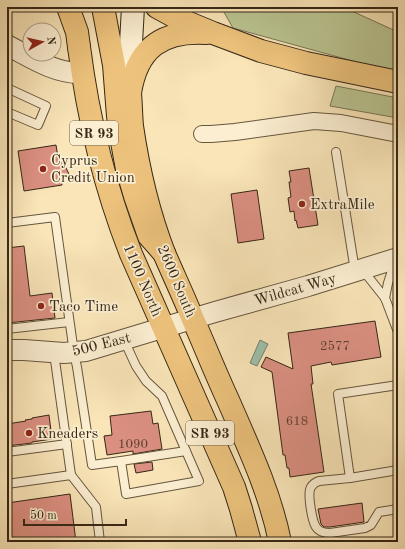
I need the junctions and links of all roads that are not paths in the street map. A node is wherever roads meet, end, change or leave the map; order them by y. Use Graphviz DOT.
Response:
graph roads {
  1 [pos="68,7"];
  2 [pos="80,7"];
  3 [pos="102,7"];
  4 [pos="133,7"];
  5 [pos="157,7"];
  6 [pos="213,33"];
  7 [pos="7,45"];
  8 [pos="79,47"];
  9 [pos="82,73"];
  10 [pos="398,82"];
  11 [pos="7,88"];
  12 [pos="130,93"];
  13 [pos="7,112"];
  14 [pos="202,134"];
  15 [pos="398,134"];
  16 [pos="336,152"];
  17 [pos="7,224"];
  18 [pos="164,253"];
  19 [pos="397,259"];
  20 [pos="358,270"];
  21 [pos="385,298"];
  22 [pos="192,318"];
  23 [pos="69,322"];
  24 [pos="164,327"];
  25 [pos="7,329"];
  26 [pos="398,332"];
  27 [pos="124,340"];
  28 [pos="7,350"];
  29 [pos="54,353"];
  30 [pos="74,353"];
  31 [pos="398,385"];
  32 [pos="67,444"];
  33 [pos="186,451"];
  34 [pos="7,452"];
  35 [pos="121,461"];
  36 [pos="398,470"];
  37 [pos="71,475"];
  38 [pos="350,478"];
  39 [pos="7,484"];
  40 [pos="398,510"];
  41 [pos="100,542"];
  42 [pos="250,542"];
  43 [pos="280,542"];
  1 -- 8 [label="main road"];
  2 -- 8 [label="main road, 1100 North / SR 93"];
  3 -- 18 [label="main road"];
  4 -- 12 [label="main road, 2600 South / SR 93"];
  5 -- 6 [label="main road"];
  6 -- 10 [label="main road"];
  6 -- 12 [label="main road"];
  7 -- 9 [label="street"];
  8 -- 9 [label="main road, 1100 North / SR 93"];
  9 -- 24 [label="main road, 1100 North / SR 93"];
  11 -- 13 [label="lane"];
  12 -- 18 [label="main road, 2600 South / SR 93"];
  14 -- 15 [label="street"];
  16 -- 20 [label="lane"];
  17 -- 23 [label="lane"];
  18 -- 22 [label="main road, 2600 South / SR 93"];
  19 -- 20 [label="street, Wildcat Way"];
  19 -- 21 [label="lane"];
  20 -- 21 [label="lane"];
  20 -- 22 [label="street, Wildcat Way"];
  21 -- 26 [label="lane"];
  22 -- 24 [label="street, 500 East"];
  22 -- 43 [label="main road, 2600 South / SR 93"];
  23 -- 25 [label="lane"];
  23 -- 30 [label="lane"];
  24 -- 27 [label="street, 500 East"];
  24 -- 42 [label="main road, 1100 North / SR 93"];
  27 -- 30 [label="street, 500 East"];
  27 -- 33 [label="lane"];
  28 -- 29 [label="street, 500 East"];
  29 -- 30 [label="street, 500 East"];
  29 -- 32 [label="lane"];
  30 -- 35 [label="lane"];
  31 -- 38 [label="lane"];
  32 -- 34 [label="lane"];
  32 -- 37 [label="lane"];
  33 -- 35 [label="lane"];
  33 -- 35 [label="lane"];
  36 -- 38 [label="lane"];
  37 -- 39 [label="lane"];
  37 -- 41 [label="lane"];
  38 -- 40 [label="lane"];
}
